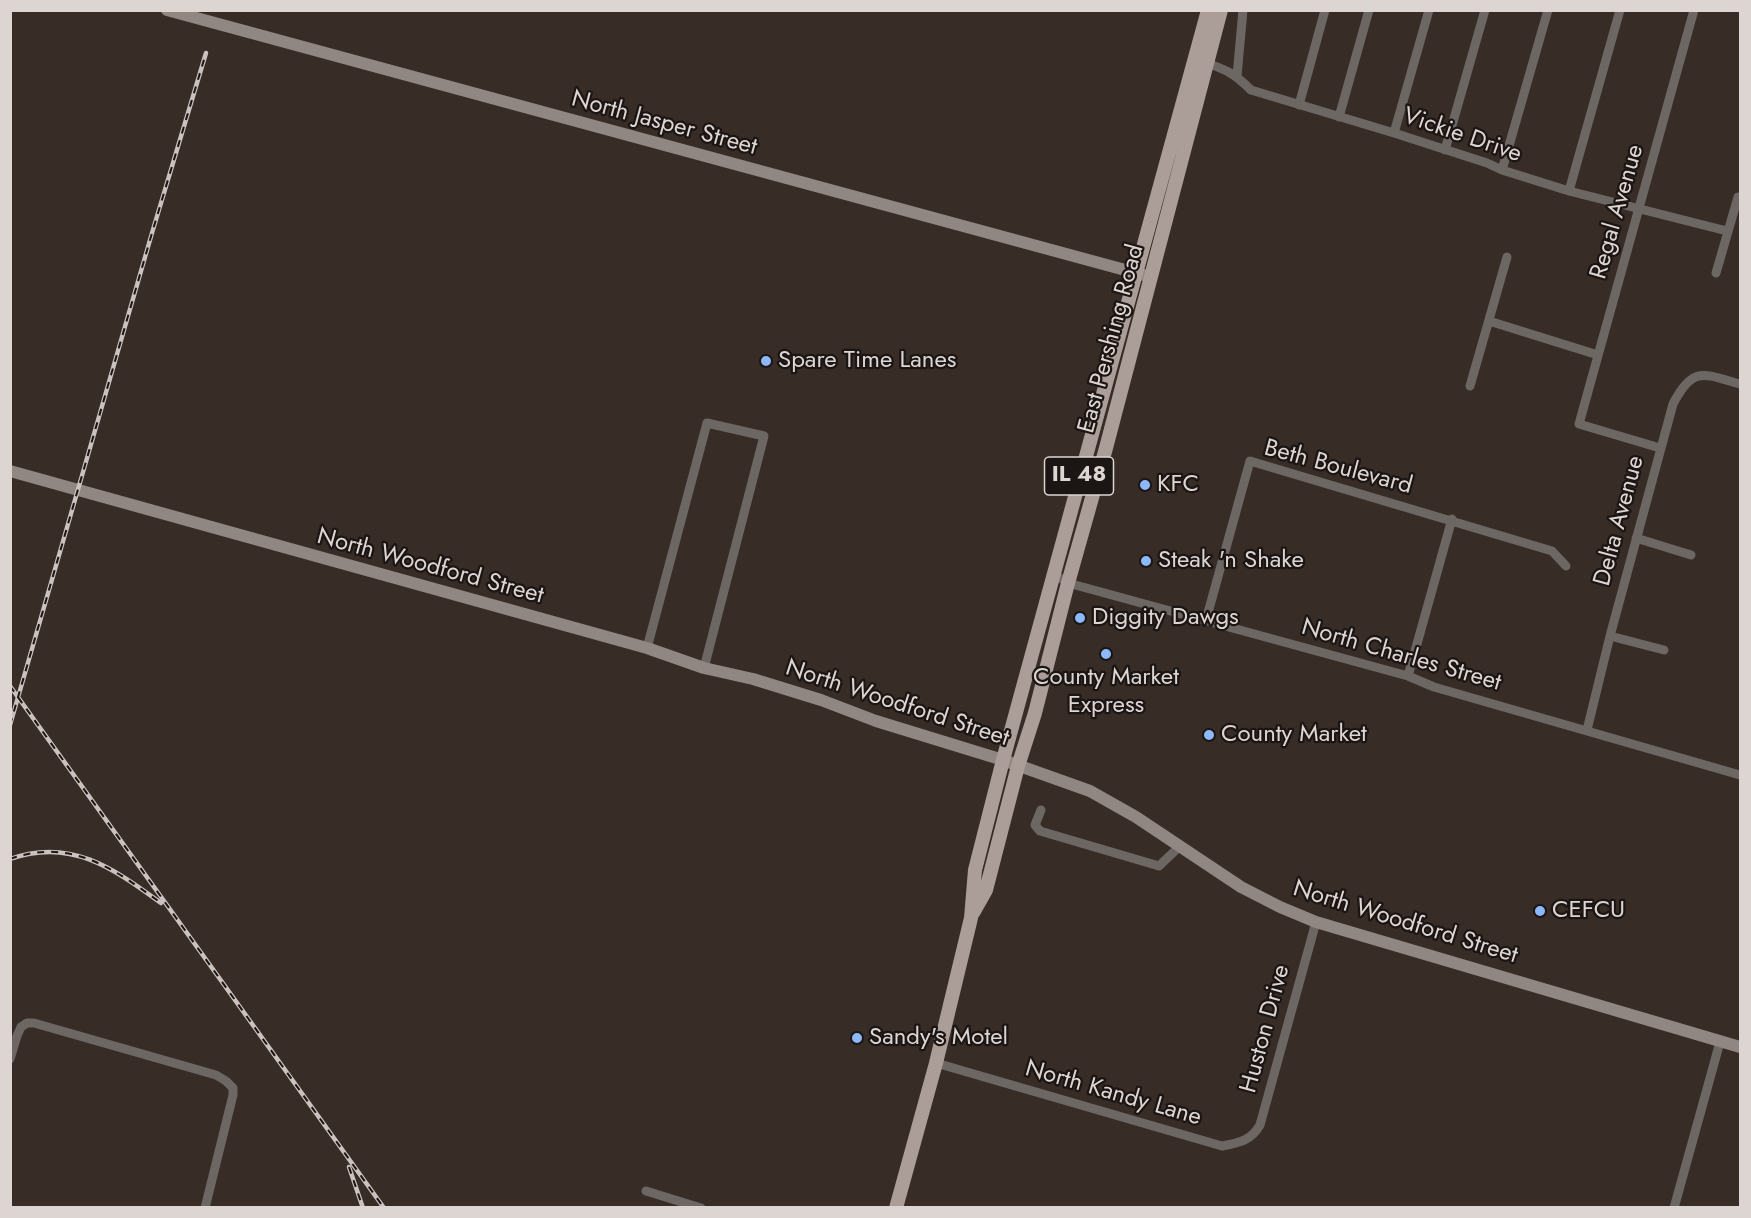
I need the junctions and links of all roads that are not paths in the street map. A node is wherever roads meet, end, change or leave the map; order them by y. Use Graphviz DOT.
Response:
graph roads {
  1 [pos="167,10"];
  2 [pos="1208,10"];
  3 [pos="1221,10"];
  4 [pos="1243,10"];
  5 [pos="1325,10"];
  6 [pos="1369,10"];
  7 [pos="1429,10"];
  8 [pos="1485,10"];
  9 [pos="1548,10"];
  10 [pos="1620,10"];
  11 [pos="1695,10"];
  12 [pos="1194,59"];
  13 [pos="1208,64"];
  14 [pos="1237,76"];
  15 [pos="1299,105"];
  16 [pos="1339,117"];
  17 [pos="1394,133"];
  18 [pos="1445,150"];
  19 [pos="1502,170"];
  20 [pos="1569,191"];
  21 [pos="1738,197"];
  22 [pos="1639,209"];
  23 [pos="1727,231"];
  24 [pos="1507,256"];
  25 [pos="1135,273"];
  26 [pos="1716,273"];
  27 [pos="1151,277"];
  28 [pos="1489,321"];
  29 [pos="1598,355"];
  30 [pos="1740,384"];
  31 [pos="1470,386"];
  32 [pos="1660,448"];
  33 [pos="10,471"];
  34 [pos="1452,519"];
  35 [pos="1636,538"];
  36 [pos="1691,555"];
  37 [pos="1566,566"];
  38 [pos="1052,573"];
  39 [pos="1068,583"];
  40 [pos="1206,620"];
  41 [pos="1610,636"];
  42 [pos="647,648"];
  43 [pos="1664,650"];
  44 [pos="704,668"];
  45 [pos="1408,676"];
  46 [pos="1587,730"];
  47 [pos="1003,760"];
  48 [pos="1018,766"];
  49 [pos="1740,776"];
  50 [pos="1041,810"];
  51 [pos="1180,846"];
  52 [pos="971,918"];
  53 [pos="1316,922"];
  54 [pos="1719,1042"];
  55 [pos="1740,1047"];
  56 [pos="10,1059"];
  57 [pos="936,1063"];
  58 [pos="1245,1142"];
  59 [pos="646,1191"];
  60 [pos="205,1208"];
  61 [pos="701,1208"];
  62 [pos="896,1208"];
  63 [pos="1674,1208"];
  1 -- 25 [label="street, North Jasper Street"];
  2 -- 12 [label="main road, East Pershing Road / IL 48"];
  3 -- 13 [label="main road, East Pershing Road / IL 48"];
  4 -- 14 [label="street"];
  5 -- 15 [label="street"];
  6 -- 16 [label="street"];
  7 -- 17 [label="street"];
  8 -- 18 [label="street"];
  9 -- 19 [label="street"];
  10 -- 20 [label="street"];
  11 -- 22 [label="street, Regal Avenue"];
  12 -- 13 [label="street, Vickie Drive"];
  12 -- 25 [label="main road, East Pershing Road / IL 48"];
  13 -- 14 [label="street, Vickie Drive"];
  13 -- 27 [label="main road, East Pershing Road / IL 48"];
  14 -- 15 [label="street, Vickie Drive"];
  15 -- 16 [label="street, Vickie Drive"];
  16 -- 17 [label="street, Vickie Drive"];
  17 -- 18 [label="street, Vickie Drive"];
  18 -- 19 [label="street, Vickie Drive"];
  19 -- 20 [label="street, Vickie Drive"];
  20 -- 22 [label="street, Vickie Drive"];
  21 -- 23 [label="street"];
  22 -- 23 [label="street, Vickie Drive"];
  22 -- 29 [label="street, Regal Avenue"];
  23 -- 26 [label="street"];
  24 -- 28 [label="street"];
  25 -- 27 [label="street, North Jasper Street"];
  25 -- 38 [label="main road, East Pershing Road / IL 48"];
  27 -- 39 [label="main road, East Pershing Road / IL 48"];
  28 -- 29 [label="street"];
  28 -- 31 [label="street"];
  29 -- 32 [label="street, Regal Avenue"];
  30 -- 32 [label="street, Delta Avenue"];
  32 -- 35 [label="street, Delta Avenue"];
  33 -- 42 [label="street, North Woodford Street"];
  34 -- 37 [label="street, Beth Boulevard"];
  34 -- 40 [label="street, Beth Boulevard"];
  34 -- 45 [label="street"];
  35 -- 36 [label="street"];
  35 -- 41 [label="street, Delta Avenue"];
  38 -- 39 [label="street, North Charles Street"];
  38 -- 47 [label="main road, East Pershing Road / IL 48"];
  39 -- 40 [label="street, North Charles Street"];
  39 -- 48 [label="main road, East Pershing Road / IL 48"];
  40 -- 45 [label="street, North Charles Street"];
  41 -- 43 [label="street"];
  41 -- 46 [label="street, Delta Avenue"];
  42 -- 44 [label="street, North Woodford Street"];
  42 -- 44 [label="street"];
  44 -- 47 [label="street, North Woodford Street"];
  45 -- 46 [label="street, North Charles Street"];
  46 -- 49 [label="street, North Charles Street"];
  47 -- 48 [label="street, North Woodford Street"];
  47 -- 52 [label="main road, East Pershing Road / IL 48"];
  48 -- 51 [label="street, North Woodford Street"];
  48 -- 52 [label="main road, East Pershing Road / IL 48"];
  50 -- 51 [label="street"];
  51 -- 53 [label="street, North Woodford Street"];
  52 -- 57 [label="main road, East Pershing Road / IL 48"];
  53 -- 54 [label="street, North Woodford Street"];
  53 -- 58 [label="street, Huston Drive"];
  54 -- 55 [label="street, North Woodford Street"];
  54 -- 63 [label="street"];
  56 -- 60 [label="street"];
  57 -- 58 [label="street, North Kandy Lane"];
  57 -- 62 [label="main road, East Pershing Road / IL 48"];
  59 -- 61 [label="street"];
}
